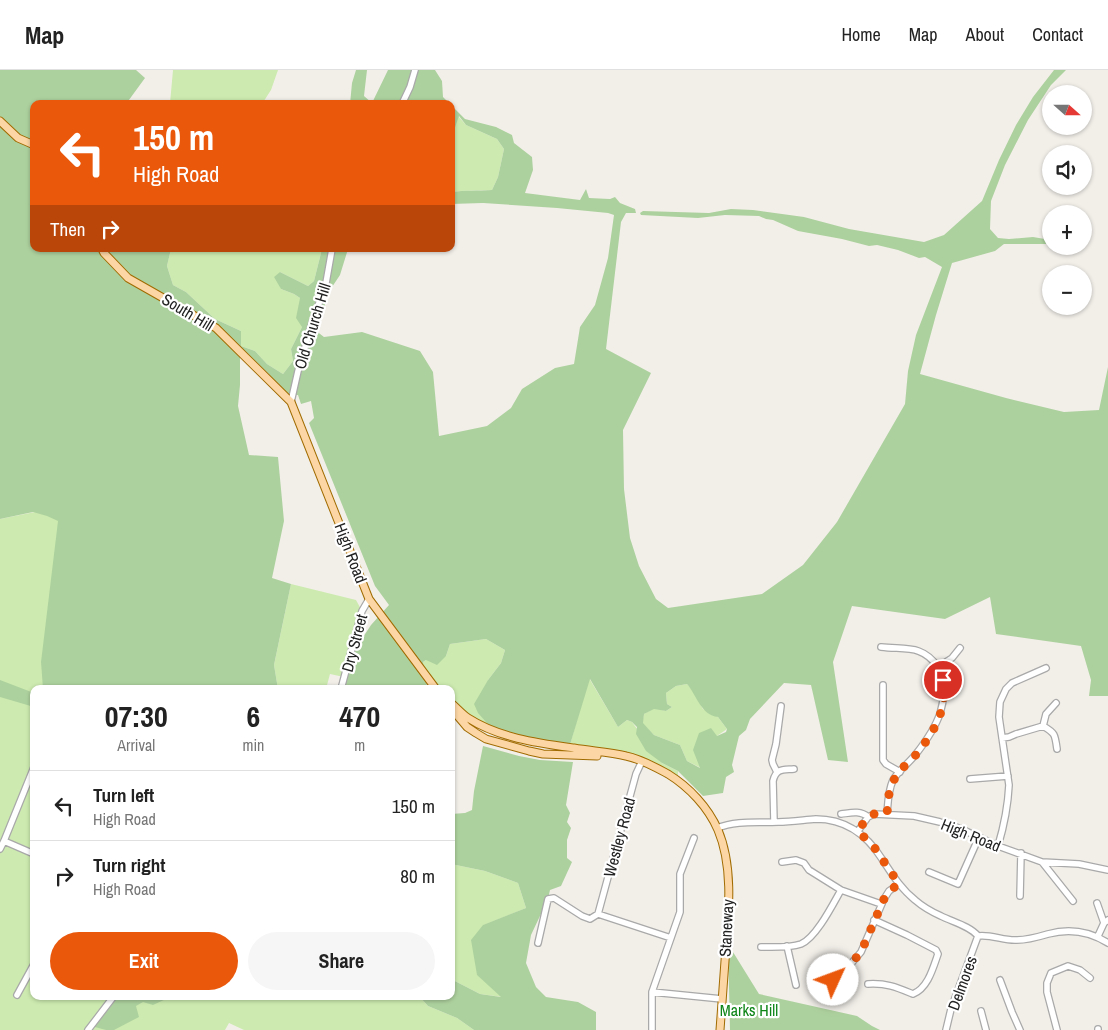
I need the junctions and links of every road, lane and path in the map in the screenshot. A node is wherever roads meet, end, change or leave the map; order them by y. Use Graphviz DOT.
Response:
graph roads {
  1 [pos="414,70"];
  2 [pos="404,100"];
  3 [pos="0,121"];
  4 [pos="30,143"];
  5 [pos="104,252"];
  6 [pos="331,252"];
  7 [pos="291,402"];
  8 [pos="369,599"];
  9 [pos="881,647"];
  10 [pos="960,648"];
  11 [pos="938,667"];
  12 [pos="1046,668"];
  13 [pos="884,684"];
  14 [pos="342,685"];
  15 [pos="433,685"];
  16 [pos="1056,703"];
  17 [pos="781,706"];
  18 [pos="455,707"];
  19 [pos="455,713"];
  20 [pos="1043,726"];
  21 [pos="1002,738"];
  22 [pos="1057,749"];
  23 [pos="642,761"];
  24 [pos="794,769"];
  25 [pos="777,772"];
  26 [pos="900,772"];
  27 [pos="1008,776"];
  28 [pos="30,777"];
  29 [pos="970,779"];
  30 [pos="840,814"];
  31 [pos="887,814"];
  32 [pos="868,817"];
  33 [pos="774,822"];
  34 [pos="717,828"];
  35 [pos="858,831"];
  36 [pos="979,837"];
  37 [pos="694,838"];
  38 [pos="4,841"];
  39 [pos="998,846"];
  40 [pos="0,849"];
  41 [pos="30,852"];
  42 [pos="1021,854"];
  43 [pos="782,862"];
  44 [pos="1042,862"];
  45 [pos="1108,870"];
  46 [pos="929,872"];
  47 [pos="899,884"];
  48 [pos="841,890"];
  49 [pos="1020,896"];
  50 [pos="1073,901"];
  51 [pos="1097,903"];
  52 [pos="881,904"];
  53 [pos="598,914"];
  54 [pos="874,920"];
  55 [pos="1106,921"];
  56 [pos="978,936"];
  57 [pos="1098,936"];
  58 [pos="671,938"];
  59 [pos="1108,942"];
  60 [pos="538,943"];
  61 [pos="787,946"];
  62 [pos="761,948"];
  63 [pos="30,971"];
  64 [pos="1090,978"];
  65 [pos="833,980"];
  66 [pos="1000,980"];
  67 [pos="796,984"];
  68 [pos="868,984"];
  69 [pos="652,992"];
  70 [pos="17,994"];
  71 [pos="722,999"];
  72 [pos="111,1000"];
  73 [pos="981,1011"];
  74 [pos="88,1030"];
  75 [pos="652,1030"];
  76 [pos="720,1030"];
  77 [pos="946,1030"];
  78 [pos="986,1030"];
  79 [pos="1020,1030"];
  80 [pos="1057,1030"];
  1 -- 2 [label="street"];
  3 -- 4 [label="main road"];
  5 -- 7 [label="main road, South Hill"];
  6 -- 7 [label="street, Old Church Hill"];
  7 -- 8 [label="main road, High Road"];
  8 -- 14 [label="street, Dry Street"];
  8 -- 15 [label="main road, High Road"];
  9 -- 11 [label="street"];
  10 -- 11 [label="street"];
  11 -- 26 [label="street"];
  12 -- 21 [label="street"];
  13 -- 26 [label="street"];
  16 -- 20 [label="street"];
  17 -- 25 [label="street"];
  18 -- 23 [label="main road"];
  19 -- 23 [label="main road"];
  20 -- 21 [label="street"];
  20 -- 22 [label="street"];
  21 -- 27 [label="street"];
  23 -- 34 [label="main road"];
  23 -- 53 [label="street, Westley Road"];
  24 -- 25 [label="street"];
  25 -- 33 [label="street"];
  26 -- 31 [label="street"];
  27 -- 29 [label="street"];
  27 -- 39 [label="street"];
  28 -- 38 [label="street"];
  30 -- 32 [label="street, High Road"];
  31 -- 32 [label="street, High Road"];
  31 -- 36 [label="street, High Road"];
  32 -- 35 [label="street"];
  33 -- 34 [label="street"];
  33 -- 35 [label="street"];
  34 -- 71 [label="main road, Staneway"];
  35 -- 47 [label="street"];
  36 -- 39 [label="street, High Road"];
  36 -- 46 [label="street"];
  37 -- 58 [label="street"];
  38 -- 40 [label="street"];
  38 -- 41 [label="street"];
  39 -- 42 [label="street, High Road"];
  42 -- 44 [label="street, High Road"];
  42 -- 49 [label="street"];
  43 -- 48 [label="street"];
  44 -- 45 [label="street"];
  44 -- 50 [label="street"];
  47 -- 52 [label="street"];
  47 -- 56 [label="street"];
  48 -- 52 [label="street"];
  48 -- 61 [label="street"];
  51 -- 55 [label="street"];
  52 -- 54 [label="street"];
  53 -- 58 [label="street"];
  53 -- 60 [label="street"];
  54 -- 65 [label="street"];
  54 -- 68 [label="street"];
  55 -- 57 [label="street"];
  56 -- 57 [label="street"];
  56 -- 77 [label="street, Delmores"];
  57 -- 59 [label="street"];
  58 -- 69 [label="street"];
  61 -- 62 [label="street"];
  61 -- 67 [label="street"];
  63 -- 70 [label="street"];
  64 -- 80 [label="street"];
  66 -- 79 [label="street"];
  69 -- 71 [label="street"];
  69 -- 75 [label="street"];
  71 -- 76 [label="main road, Staneway"];
  72 -- 74 [label="street"];
  73 -- 78 [label="street"];
}
